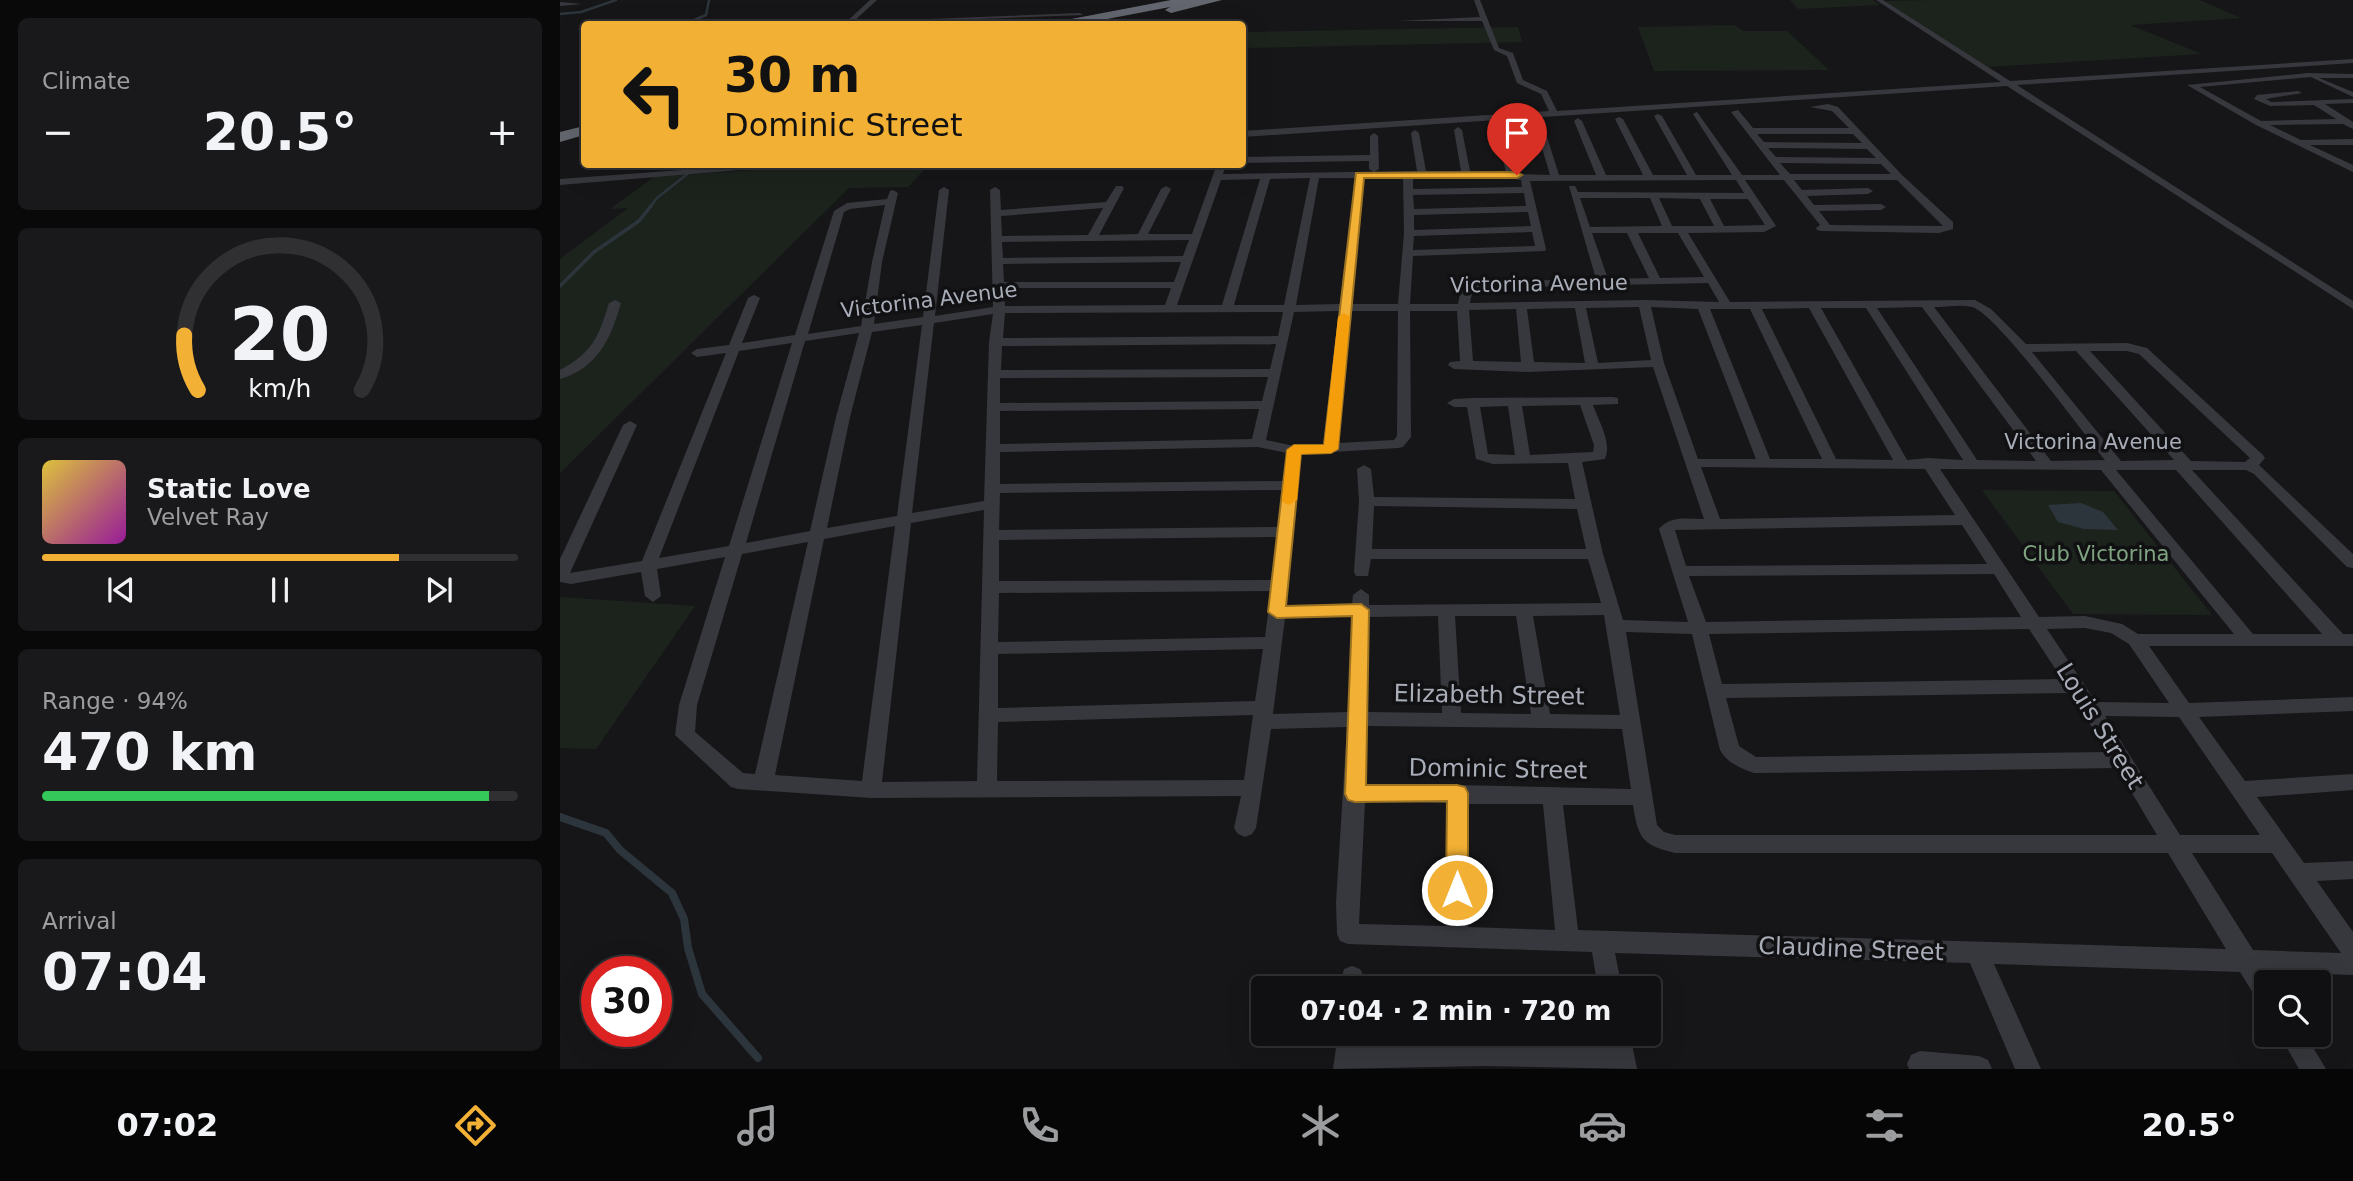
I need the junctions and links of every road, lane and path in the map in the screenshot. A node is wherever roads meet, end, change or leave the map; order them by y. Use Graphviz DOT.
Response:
graph roads {
  1 [pos="874,0"];
  2 [pos="1188,0"];
  3 [pos="1217,0"];
  4 [pos="1478,0"];
  5 [pos="1879,0"];
  6 [pos="560,4"];
  7 [pos="579,4"];
  8 [pos="1080,15"];
  9 [pos="1485,19"];
  10 [pos="850,21"];
  11 [pos="952,21"];
  12 [pos="1081,21"];
  13 [pos="1114,21"];
  14 [pos="1400,21"];
  15 [pos="2227,60"];
  16 [pos="2353,61"];
  17 [pos="2252,70"];
  18 [pos="2308,75"];
  19 [pos="2353,76"];
  20 [pos="2266,80"];
  21 [pos="2012,84"];
  22 [pos="2298,93"];
  23 [pos="2353,94"];
  24 [pos="2353,101"];
  25 [pos="1625,103"];
  26 [pos="2318,104"];
  27 [pos="1657,108"];
  28 [pos="1735,112"];
  29 [pos="1554,114"];
  30 [pos="1697,114"];
  31 [pos="1619,119"];
  32 [pos="1578,121"];
  33 [pos="581,123"];
  34 [pos="2259,123"];
  35 [pos="2350,123"];
  36 [pos="1539,124"];
  37 [pos="2244,124"];
  38 [pos="560,127"];
  39 [pos="1499,127"];
  40 [pos="1458,130"];
  41 [pos="1750,131"];
  42 [pos="1856,131"];
  43 [pos="581,132"];
  44 [pos="1415,132"];
  45 [pos="1246,134"];
  46 [pos="1374,135"];
  47 [pos="560,136"];
  48 [pos="2297,142"];
  49 [pos="2353,142"];
  50 [pos="1246,144"];
  51 [pos="1760,145"];
  52 [pos="1869,146"];
  53 [pos="1373,158"];
  54 [pos="1246,160"];
  55 [pos="1773,160"];
  56 [pos="1883,161"];
  57 [pos="758,168"];
  58 [pos="1221,168"];
  59 [pos="2353,169"];
  60 [pos="1466,174"];
  61 [pos="1511,174"];
  62 [pos="1315,175"];
  63 [pos="1360,175"];
  64 [pos="1374,175"];
  65 [pos="1408,175"];
  66 [pos="1422,175"];
  67 [pos="1266,176"];
  68 [pos="1570,176"];
  69 [pos="1218,177"];
  70 [pos="1555,177"];
  71 [pos="1602,177"];
  72 [pos="1649,177"];
  73 [pos="1739,177"];
  74 [pos="1899,177"];
  75 [pos="1525,178"];
  76 [pos="1693,178"];
  77 [pos="1786,178"];
  78 [pos="1856,178"];
  79 [pos="560,182"];
  80 [pos="1119,188"];
  81 [pos="1166,189"];
  82 [pos="944,190"];
  83 [pos="995,190"];
  84 [pos="1527,190"];
  85 [pos="1868,191"];
  86 [pos="1408,192"];
  87 [pos="1799,193"];
  88 [pos="1575,195"];
  89 [pos="1653,195"];
  90 [pos="1703,195"];
  91 [pos="1749,196"];
  92 [pos="1109,205"];
  93 [pos="1881,207"];
  94 [pos="1811,208"];
  95 [pos="1532,209"];
  96 [pos="1408,212"];
  97 [pos="996,213"];
  98 [pos="1536,229"];
  99 [pos="1586,230"];
  100 [pos="1631,230"];
  101 [pos="1669,230"];
  102 [pos="1682,230"];
  103 [pos="1721,230"];
  104 [pos="1901,230"];
  105 [pos="1409,233"];
  106 [pos="1194,237"];
  107 [pos="1092,238"];
  108 [pos="1141,238"];
  109 [pos="997,239"];
  110 [pos="1408,253"];
  111 [pos="1187,259"];
  112 [pos="997,261"];
  113 [pos="1521,267"];
  114 [pos="1713,280"];
  115 [pos="1656,281"];
  116 [pos="1603,282"];
  117 [pos="997,285"];
  118 [pos="1179,285"];
  119 [pos="754,298"];
  120 [pos="615,303"];
  121 [pos="1644,303"];
  122 [pos="1813,304"];
  123 [pos="1926,304"];
  124 [pos="1726,305"];
  125 [pos="1754,305"];
  126 [pos="1870,305"];
  127 [pos="1521,306"];
  128 [pos="1580,306"];
  129 [pos="1703,306"];
  130 [pos="2353,306"];
  131 [pos="1288,307"];
  132 [pos="1345,307"];
  133 [pos="1404,307"];
  134 [pos="1463,307"];
  135 [pos="1170,308"];
  136 [pos="1227,308"];
  137 [pos="999,310"];
  138 [pos="927,320"];
  139 [pos="867,328"];
  140 [pos="802,337"];
  141 [pos="1283,340"];
  142 [pos="995,342"];
  143 [pos="733,348"];
  144 [pos="2021,348"];
  145 [pos="2080,348"];
  146 [pos="697,353"];
  147 [pos="1658,363"];
  148 [pos="1528,368"];
  149 [pos="1592,368"];
  150 [pos="1273,373"];
  151 [pos="994,374"];
  152 [pos="560,376"];
  153 [pos="1514,401"];
  154 [pos="1585,401"];
  155 [pos="1613,401"];
  156 [pos="1473,402"];
  157 [pos="1454,403"];
  158 [pos="1267,405"];
  159 [pos="993,407"];
  160 [pos="630,425"];
  161 [pos="1258,443"];
  162 [pos="992,448"];
  163 [pos="1331,449"];
  164 [pos="1294,450"];
  165 [pos="1523,459"];
  166 [pos="1574,459"];
  167 [pos="1830,461"];
  168 [pos="1764,462"];
  169 [pos="1901,462"];
  170 [pos="1928,462"];
  171 [pos="1692,463"];
  172 [pos="1972,463"];
  173 [pos="2045,463"];
  174 [pos="2182,463"];
  175 [pos="2110,464"];
  176 [pos="2249,466"];
  177 [pos="1364,469"];
  178 [pos="1290,485"];
  179 [pos="992,496"];
  180 [pos="1367,501"];
  181 [pos="1584,504"];
  182 [pos="906,519"];
  183 [pos="1968,520"];
  184 [pos="1713,522"];
  185 [pos="1286,532"];
  186 [pos="819,535"];
  187 [pos="993,535"];
  188 [pos="733,550"];
  189 [pos="1365,554"];
  190 [pos="1595,554"];
  191 [pos="2353,564"];
  192 [pos="649,566"];
  193 [pos="1999,569"];
  194 [pos="1679,571"];
  195 [pos="1363,572"];
  196 [pos="1280,585"];
  197 [pos="991,587"];
  198 [pos="653,596"];
  199 [pos="1361,603"];
  200 [pos="1446,609"];
  201 [pos="1524,610"];
  202 [pos="1277,612"];
  203 [pos="1613,618"];
  204 [pos="2036,623"];
  205 [pos="1699,628"];
  206 [pos="2246,638"];
  207 [pos="2135,640"];
  208 [pos="2346,640"];
  209 [pos="1272,643"];
  210 [pos="990,648"];
  211 [pos="2074,686"];
  212 [pos="1716,691"];
  213 [pos="2353,704"];
  214 [pos="2091,709"];
  215 [pos="2183,710"];
  216 [pos="988,715"];
  217 [pos="1262,715"];
  218 [pos="1358,719"];
  219 [pos="1452,719"];
  220 [pos="1541,720"];
  221 [pos="1632,722"];
  222 [pos="2123,760"];
  223 [pos="2353,782"];
  224 [pos="763,784"];
  225 [pos="1254,788"];
  226 [pos="871,790"];
  227 [pos="987,790"];
  228 [pos="2239,790"];
  229 [pos="1457,793"];
  230 [pos="1355,794"];
  231 [pos="1552,797"];
  232 [pos="1641,797"];
  233 [pos="1245,828"];
  234 [pos="2174,842"];
  235 [pos="2275,844"];
  236 [pos="2353,870"];
  237 [pos="2298,873"];
  238 [pos="1457,938"];
  239 [pos="1568,940"];
  240 [pos="1602,942"];
  241 [pos="2353,951"];
  242 [pos="1977,953"];
  243 [pos="2247,962"];
  244 [pos="2353,964"];
  245 [pos="2254,973"];
  246 [pos="1608,976"];
  247 [pos="2299,1047"];
  248 [pos="1348,1053"];
  249 [pos="1621,1053"];
  250 [pos="1483,1061"];
  251 [pos="1920,1064"];
  252 [pos="1979,1069"];
  253 [pos="2028,1069"];
  254 [pos="2313,1069"];
  1 -- 10 [label="street"];
  2 -- 12 [label="highway"];
  3 -- 13 [label="highway"];
  4 -- 9 [label="street"];
  5 -- 21 [label="street"];
  6 -- 7 [label="street"];
  8 -- 11 [label="street"];
  9 -- 14 [label="street"];
  9 -- 29 [label="street"];
  15 -- 17 [label="street"];
  16 -- 17 [label="street"];
  17 -- 20 [label="street"];
  17 -- 21 [label="street"];
  18 -- 19 [label="street"];
  18 -- 20 [label="street"];
  18 -- 23 [label="street"];
  20 -- 22 [label="street"];
  20 -- 34 [label="street"];
  21 -- 27 [label="street"];
  21 -- 130 [label="street"];
  22 -- 26 [label="street"];
  22 -- 26 [label="street"];
  24 -- 26 [label="street"];
  25 -- 27 [label="street"];
  26 -- 35 [label="street"];
  27 -- 29 [label="street"];
  27 -- 30 [label="street"];
  27 -- 31 [label="street"];
  27 -- 76 [label="street"];
  28 -- 30 [label="street"];
  28 -- 41 [label="street"];
  28 -- 42 [label="street"];
  29 -- 45 [label="street"];
  30 -- 73 [label="street"];
  31 -- 32 [label="street"];
  31 -- 72 [label="street"];
  32 -- 36 [label="street"];
  32 -- 71 [label="street"];
  33 -- 38 [label="highway"];
  34 -- 35 [label="street"];
  34 -- 37 [label="street"];
  34 -- 48 [label="street"];
  36 -- 39 [label="street"];
  36 -- 70 [label="street"];
  39 -- 40 [label="street"];
  39 -- 61 [label="street"];
  40 -- 44 [label="street"];
  40 -- 60 [label="street"];
  41 -- 42 [label="street"];
  41 -- 51 [label="street"];
  42 -- 52 [label="street"];
  43 -- 47 [label="highway"];
  44 -- 46 [label="street"];
  44 -- 66 [label="street"];
  46 -- 50 [label="street"];
  46 -- 53 [label="street"];
  48 -- 49 [label="street"];
  48 -- 59 [label="street"];
  51 -- 52 [label="street"];
  51 -- 55 [label="street"];
  52 -- 56 [label="street"];
  53 -- 54 [label="street"];
  53 -- 64 [label="street"];
  55 -- 56 [label="street"];
  55 -- 77 [label="street"];
  56 -- 74 [label="street"];
  57 -- 79 [label="street"];
  58 -- 69 [label="street"];
  60 -- 61 [label="street"];
  60 -- 66 [label="street"];
  61 -- 75 [label="street"];
  62 -- 63 [label="street"];
  62 -- 67 [label="street"];
  62 -- 131 [label="street"];
  63 -- 64 [label="street"];
  63 -- 132 [label="street"];
  64 -- 65 [label="street"];
  65 -- 66 [label="street"];
  65 -- 86 [label="street"];
  67 -- 69 [label="street"];
  67 -- 136 [label="street"];
  68 -- 70 [label="street"];
  68 -- 71 [label="street"];
  68 -- 88 [label="street"];
  69 -- 106 [label="street"];
  70 -- 75 [label="street"];
  71 -- 72 [label="street"];
  72 -- 76 [label="street"];
  73 -- 76 [label="street"];
  73 -- 77 [label="street"];
  73 -- 91 [label="street"];
  74 -- 78 [label="street"];
  74 -- 104 [label="street"];
  75 -- 84 [label="street"];
  77 -- 78 [label="street"];
  77 -- 87 [label="street"];
  78 -- 85 [label="street"];
  80 -- 92 [label="street"];
  81 -- 108 [label="street"];
  82 -- 138 [label="street"];
  83 -- 97 [label="street"];
  84 -- 86 [label="street"];
  84 -- 95 [label="street"];
  85 -- 87 [label="street"];
  85 -- 93 [label="street"];
  86 -- 96 [label="street"];
  87 -- 94 [label="street"];
  88 -- 89 [label="street"];
  88 -- 99 [label="street"];
  89 -- 90 [label="street"];
  89 -- 101 [label="street"];
  90 -- 91 [label="street"];
  90 -- 103 [label="street"];
  91 -- 103 [label="street"];
  92 -- 97 [label="street"];
  92 -- 107 [label="street"];
  93 -- 94 [label="street"];
  93 -- 104 [label="street"];
  94 -- 104 [label="street"];
  95 -- 96 [label="street"];
  95 -- 98 [label="street"];
  96 -- 105 [label="street"];
  97 -- 109 [label="street"];
  98 -- 105 [label="street"];
  98 -- 113 [label="street"];
  99 -- 100 [label="street"];
  99 -- 116 [label="street"];
  100 -- 101 [label="street"];
  100 -- 115 [label="street"];
  101 -- 102 [label="street"];
  102 -- 103 [label="street"];
  102 -- 114 [label="street"];
  105 -- 110 [label="street"];
  106 -- 108 [label="street"];
  106 -- 111 [label="street"];
  107 -- 108 [label="street"];
  107 -- 109 [label="street"];
  109 -- 112 [label="street"];
  110 -- 113 [label="street"];
  110 -- 133 [label="street"];
  111 -- 112 [label="street"];
  111 -- 118 [label="street"];
  112 -- 117 [label="street"];
  113 -- 116 [label="street"];
  113 -- 134 [label="street"];
  114 -- 115 [label="street"];
  114 -- 124 [label="street"];
  115 -- 116 [label="street"];
  117 -- 118 [label="street"];
  117 -- 137 [label="street"];
  118 -- 135 [label="street"];
  119 -- 143 [label="street"];
  120 -- 152 [label="street"];
  121 -- 128 [label="street, Victorina Avenue"];
  121 -- 129 [label="street"];
  121 -- 147 [label="street, Victorina Avenue"];
  122 -- 125 [label="street"];
  122 -- 126 [label="street"];
  122 -- 169 [label="street"];
  123 -- 126 [label="street"];
  123 -- 144 [label="street"];
  123 -- 173 [label="street"];
  124 -- 125 [label="street"];
  124 -- 129 [label="street"];
  125 -- 167 [label="street"];
  126 -- 172 [label="street"];
  127 -- 128 [label="street, Victorina Avenue"];
  127 -- 134 [label="street, Victorina Avenue"];
  127 -- 148 [label="street"];
  128 -- 149 [label="street"];
  129 -- 168 [label="street"];
  131 -- 132 [label="street, Victorina Avenue"];
  131 -- 136 [label="street, Victorina Avenue"];
  131 -- 141 [label="street"];
  132 -- 133 [label="street, Victorina Avenue"];
  132 -- 163 [label="street"];
  133 -- 134 [label="street, Victorina Avenue"];
  133 -- 163 [label="street"];
  134 -- 148 [label="street"];
  135 -- 136 [label="street, Victorina Avenue"];
  135 -- 137 [label="street, Victorina Avenue"];
  137 -- 138 [label="street, Victorina Avenue"];
  137 -- 142 [label="street"];
  138 -- 139 [label="street, Victorina Avenue"];
  138 -- 182 [label="street"];
  139 -- 140 [label="street, Victorina Avenue"];
  139 -- 140 [label="street"];
  139 -- 186 [label="street"];
  140 -- 143 [label="street, Victorina Avenue"];
  140 -- 188 [label="street"];
  141 -- 142 [label="street"];
  141 -- 150 [label="street"];
  142 -- 151 [label="street"];
  143 -- 146 [label="street, Victorina Avenue"];
  143 -- 192 [label="street"];
  144 -- 145 [label="street"];
  144 -- 175 [label="street"];
  145 -- 174 [label="street"];
  145 -- 176 [label="street"];
  147 -- 149 [label="street"];
  147 -- 171 [label="street, Victorina Avenue"];
  148 -- 149 [label="street"];
  150 -- 151 [label="street"];
  150 -- 158 [label="street"];
  151 -- 159 [label="street"];
  153 -- 154 [label="street"];
  153 -- 156 [label="street"];
  153 -- 165 [label="street"];
  154 -- 155 [label="street"];
  154 -- 166 [label="street"];
  156 -- 157 [label="street"];
  156 -- 165 [label="street"];
  158 -- 159 [label="street"];
  158 -- 161 [label="street"];
  159 -- 162 [label="street"];
  160 -- 192 [label="street"];
  161 -- 162 [label="street"];
  161 -- 164 [label="street"];
  162 -- 179 [label="street"];
  163 -- 164 [label="street"];
  164 -- 178 [label="street"];
  165 -- 166 [label="street"];
  166 -- 181 [label="street"];
  167 -- 168 [label="street, Victorina Avenue"];
  167 -- 169 [label="street, Victorina Avenue"];
  168 -- 171 [label="street, Victorina Avenue"];
  169 -- 170 [label="street, Victorina Avenue"];
  170 -- 172 [label="street, Victorina Avenue"];
  170 -- 183 [label="street, Louis Street"];
  171 -- 184 [label="street"];
  172 -- 173 [label="street, Victorina Avenue"];
  173 -- 175 [label="street, Victorina Avenue"];
  174 -- 175 [label="street, Victorina Avenue"];
  174 -- 176 [label="street, Victorina Avenue"];
  174 -- 208 [label="street"];
  175 -- 206 [label="street"];
  176 -- 191 [label="street"];
  177 -- 180 [label="street"];
  178 -- 179 [label="street"];
  178 -- 185 [label="street"];
  179 -- 182 [label="street"];
  179 -- 187 [label="street"];
  180 -- 181 [label="street"];
  180 -- 189 [label="street"];
  181 -- 190 [label="street"];
  182 -- 186 [label="street"];
  182 -- 226 [label="street"];
  183 -- 184 [label="street"];
  183 -- 193 [label="street, Louis Street"];
  184 -- 194 [label="street"];
  185 -- 187 [label="street"];
  185 -- 196 [label="street"];
  186 -- 188 [label="street"];
  186 -- 224 [label="street"];
  187 -- 197 [label="street"];
  188 -- 192 [label="street"];
  188 -- 224 [label="street"];
  189 -- 190 [label="street"];
  189 -- 195 [label="street"];
  190 -- 203 [label="street"];
  192 -- 198 [label="street"];
  193 -- 194 [label="street"];
  193 -- 204 [label="street, Louis Street"];
  194 -- 205 [label="street"];
  196 -- 197 [label="street"];
  196 -- 202 [label="street"];
  197 -- 210 [label="street"];
  199 -- 200 [label="street"];
  199 -- 202 [label="street"];
  199 -- 218 [label="street"];
  200 -- 201 [label="street"];
  200 -- 219 [label="street"];
  201 -- 203 [label="street"];
  201 -- 220 [label="street"];
  202 -- 209 [label="street"];
  203 -- 205 [label="street"];
  203 -- 221 [label="street"];
  204 -- 205 [label="street"];
  204 -- 207 [label="street"];
  204 -- 211 [label="street, Louis Street"];
  205 -- 212 [label="street"];
  206 -- 207 [label="street"];
  206 -- 208 [label="street"];
  207 -- 215 [label="street"];
  209 -- 210 [label="street"];
  209 -- 217 [label="street"];
  210 -- 216 [label="street"];
  211 -- 212 [label="street"];
  211 -- 214 [label="street, Louis Street"];
  212 -- 222 [label="street"];
  213 -- 215 [label="street"];
  214 -- 215 [label="street"];
  214 -- 222 [label="street, Louis Street"];
  215 -- 228 [label="street"];
  216 -- 217 [label="street, Elizabeth Street"];
  216 -- 227 [label="street"];
  217 -- 218 [label="street, Elizabeth Street"];
  217 -- 225 [label="street"];
  218 -- 219 [label="street, Elizabeth Street"];
  218 -- 230 [label="street"];
  219 -- 220 [label="street, Elizabeth Street"];
  220 -- 221 [label="street, Elizabeth Street"];
  221 -- 232 [label="street"];
  222 -- 234 [label="street, Louis Street"];
  223 -- 228 [label="street"];
  224 -- 226 [label="street"];
  225 -- 227 [label="street"];
  225 -- 233 [label="street"];
  226 -- 227 [label="street"];
  228 -- 235 [label="street"];
  229 -- 230 [label="street, Dominic Street"];
  229 -- 231 [label="street, Dominic Street"];
  229 -- 238 [label="street"];
  230 -- 238 [label="street, Claudine Street"];
  231 -- 232 [label="street, Dominic Street"];
  231 -- 239 [label="street"];
  232 -- 234 [label="street"];
  234 -- 235 [label="street"];
  234 -- 243 [label="street, Louis Street"];
  235 -- 237 [label="street"];
  236 -- 237 [label="street"];
  237 -- 241 [label="street"];
  238 -- 239 [label="street, Claudine Street"];
  239 -- 240 [label="street, Claudine Street"];
  240 -- 242 [label="street, Claudine Street"];
  240 -- 246 [label="street"];
  242 -- 243 [label="street, Claudine Street"];
  242 -- 253 [label="street"];
  243 -- 244 [label="street, Claudine Street"];
  243 -- 245 [label="street, Louis Street"];
  247 -- 254 [label="street"];
  248 -- 250 [label="street"];
  249 -- 250 [label="street"];
  251 -- 252 [label="street"];
}
